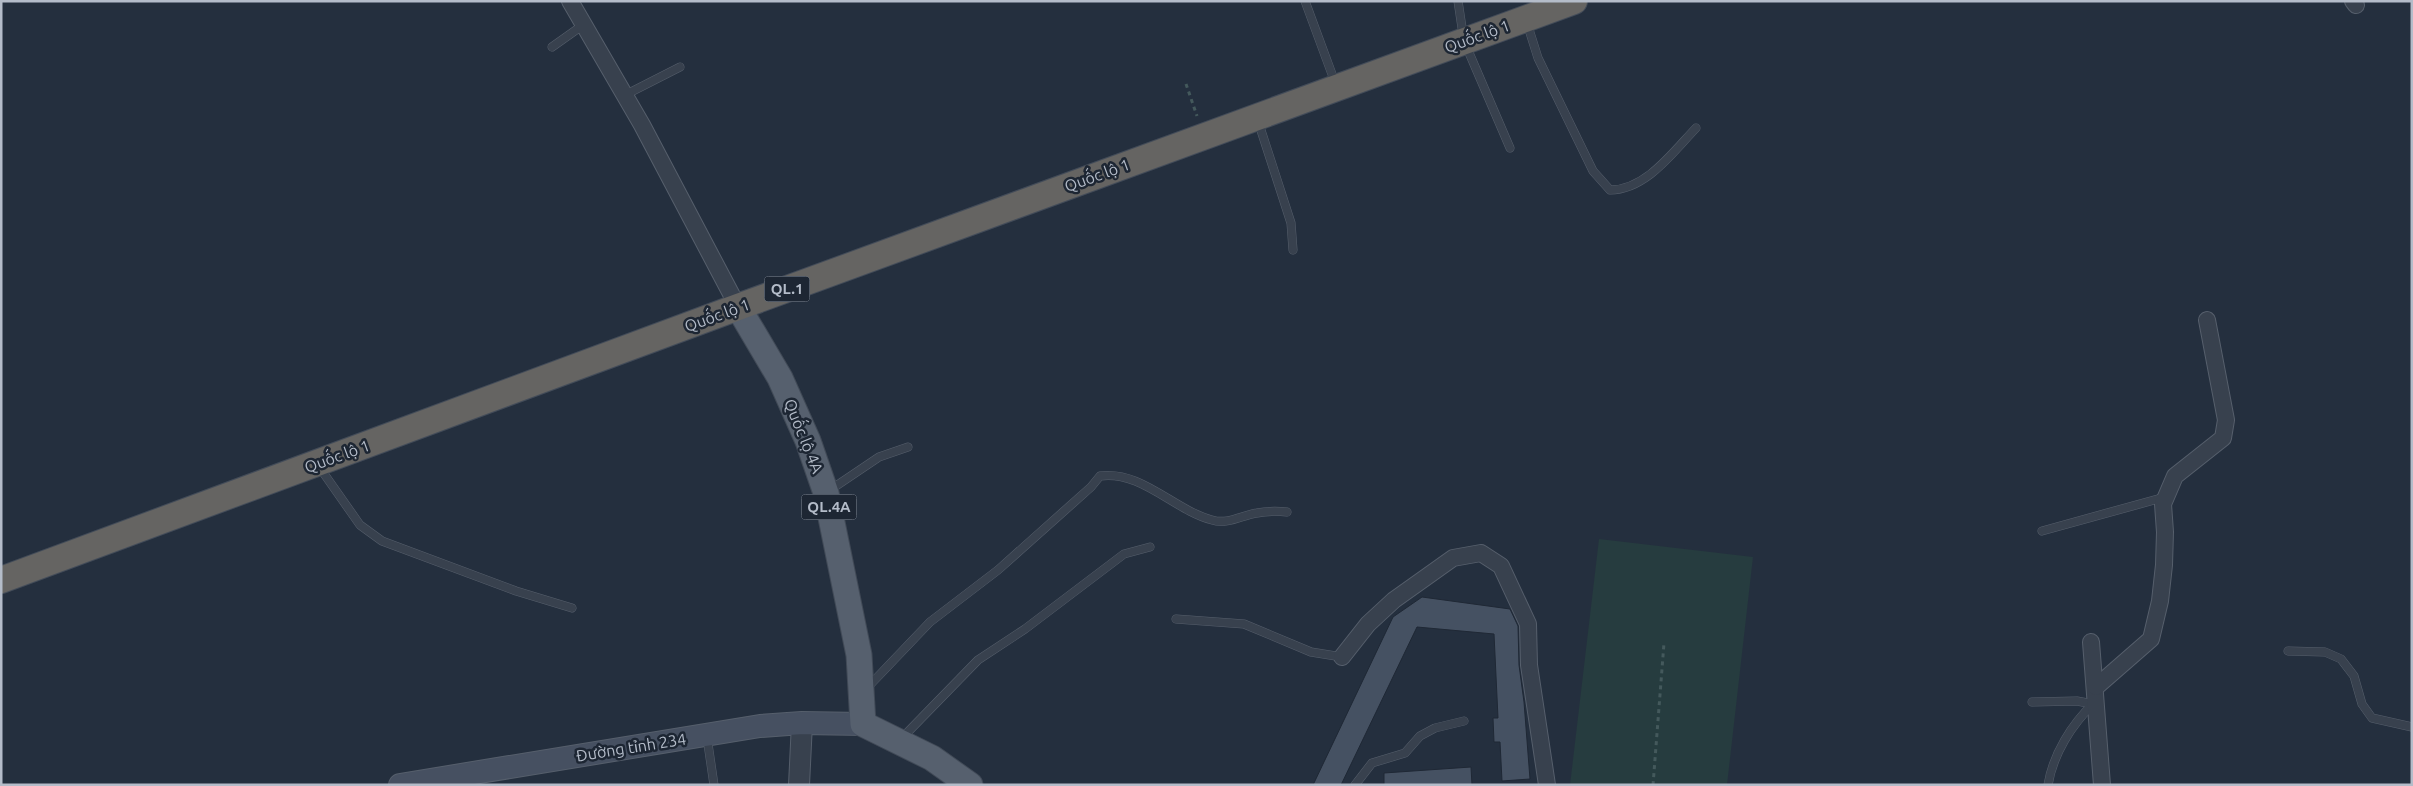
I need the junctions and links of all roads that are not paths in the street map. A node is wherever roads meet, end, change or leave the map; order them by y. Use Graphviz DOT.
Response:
graph roads {
  1 [pos="570,1"];
  2 [pos="1305,1"];
  3 [pos="1458,1"];
  4 [pos="1574,1"];
  5 [pos="1525,19"];
  6 [pos="583,24"];
  7 [pos="1464,41"];
  8 [pos="552,48"];
  9 [pos="680,67"];
  10 [pos="1336,87"];
  11 [pos="625,96"];
  12 [pos="1256,117"];
  13 [pos="1696,128"];
  14 [pos="1510,148"];
  15 [pos="1294,250"];
  16 [pos="738,307"];
  17 [pos="2207,320"];
  18 [pos="908,447"];
  19 [pos="317,464"];
  20 [pos="826,493"];
  21 [pos="2166,496"];
  22 [pos="1287,512"];
  23 [pos="2042,531"];
  24 [pos="1150,546"];
  25 [pos="1,580"];
  26 [pos="572,608"];
  27 [pos="1176,619"];
  28 [pos="2091,642"];
  29 [pos="2288,651"];
  30 [pos="1342,657"];
  31 [pos="862,693"];
  32 [pos="2095,697"];
  33 [pos="2032,702"];
  34 [pos="1464,721"];
  35 [pos="802,723"];
  36 [pos="864,724"];
  37 [pos="2412,727"];
  38 [pos="707,735"];
  39 [pos="899,742"];
  40 [pos="400,785"];
  41 [pos="714,785"];
  42 [pos="798,785"];
  43 [pos="970,785"];
  44 [pos="1355,785"];
  45 [pos="1547,785"];
  46 [pos="2048,785"];
  47 [pos="2102,785"];
  1 -- 6 [label="street"];
  2 -- 10 [label="lane"];
  3 -- 7 [label="lane"];
  4 -- 5 [label="highway, Quốc lộ 1 / QL.1"];
  5 -- 7 [label="highway, Quốc lộ 1 / QL.1"];
  5 -- 13 [label="lane"];
  6 -- 8 [label="lane"];
  6 -- 11 [label="street"];
  7 -- 10 [label="highway, Quốc lộ 1 / QL.1"];
  7 -- 14 [label="lane"];
  9 -- 11 [label="lane"];
  10 -- 12 [label="highway, Quốc lộ 1 / QL.1"];
  11 -- 16 [label="street"];
  12 -- 15 [label="lane"];
  12 -- 16 [label="highway, Quốc lộ 1 / QL.1"];
  16 -- 19 [label="highway, Quốc lộ 1 / QL.1"];
  16 -- 20 [label="main road, Quốc lộ 4A / QL.4A"];
  17 -- 21 [label="street"];
  18 -- 20 [label="lane"];
  19 -- 25 [label="highway, Quốc lộ 1 / QL.1"];
  19 -- 26 [label="lane"];
  20 -- 31 [label="main road, Quốc lộ 4A / QL.4A"];
  21 -- 23 [label="lane"];
  21 -- 32 [label="street"];
  22 -- 31 [label="lane"];
  24 -- 39 [label="lane"];
  27 -- 30 [label="lane"];
  28 -- 32 [label="street"];
  29 -- 37 [label="lane"];
  30 -- 45 [label="street"];
  31 -- 36 [label="main road, Quốc lộ 4A / QL.4A"];
  32 -- 33 [label="lane"];
  32 -- 46 [label="lane"];
  32 -- 47 [label="street"];
  34 -- 44 [label="lane"];
  35 -- 36 [label="main road, Đường tỉnh 234"];
  35 -- 38 [label="main road, Đường tỉnh 234"];
  35 -- 42 [label="street"];
  36 -- 39 [label="main road"];
  38 -- 40 [label="main road, Đường tỉnh 234"];
  38 -- 41 [label="lane"];
  39 -- 43 [label="main road"];
}
